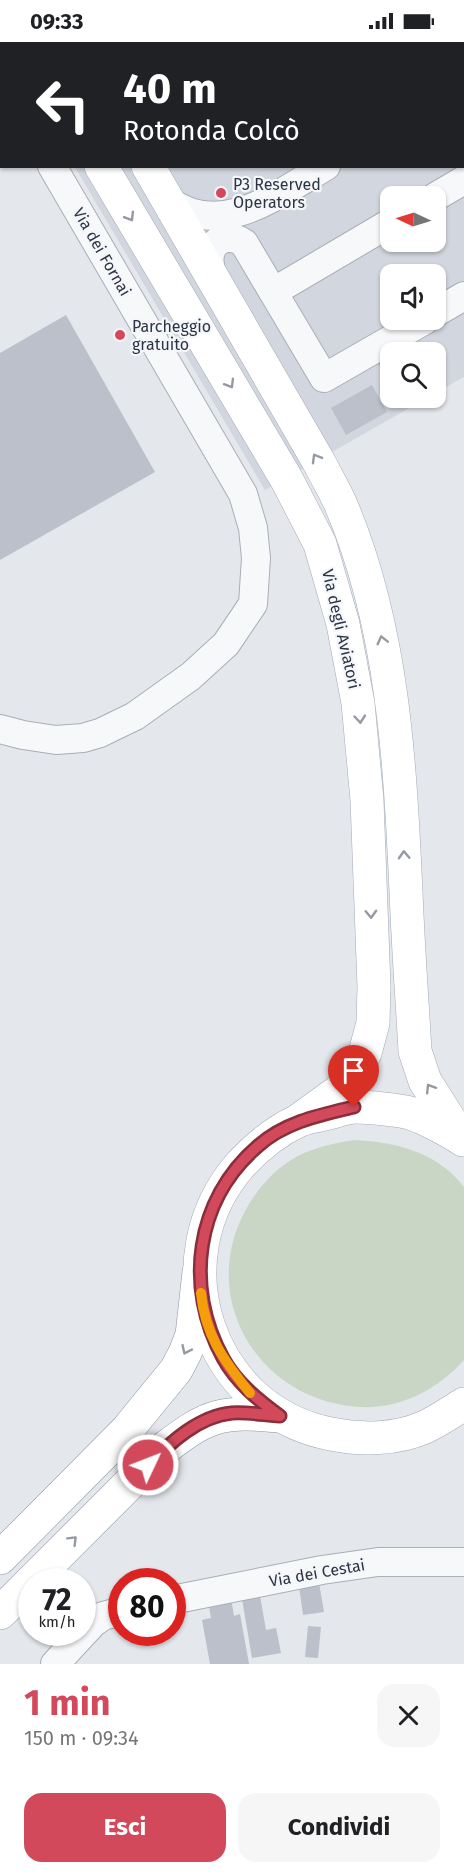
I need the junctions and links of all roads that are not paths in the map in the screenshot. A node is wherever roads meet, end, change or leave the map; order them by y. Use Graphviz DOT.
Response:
graph roads {
  1 [pos="52,168"];
  2 [pos="101,168"];
  3 [pos="149,168"];
  4 [pos="323,168"];
  5 [pos="464,180"];
  6 [pos="446,191"];
  7 [pos="168,200"];
  8 [pos="225,215"];
  9 [pos="380,229"];
  10 [pos="214,280"];
  11 [pos="279,289"];
  12 [pos="464,297"];
  13 [pos="446,308"];
  14 [pos="408,330"];
  15 [pos="0,729"];
  16 [pos="299,1120"];
  17 [pos="462,1140"];
  18 [pos="199,1272"];
  19 [pos="464,1404"];
  20 [pos="280,1416"];
  21 [pos="424,1428"];
  22 [pos="464,1428"];
  23 [pos="0,1558"];
  24 [pos="464,1562"];
  25 [pos="45,1568"];
  26 [pos="18,1595"];
  27 [pos="186,1597"];
  28 [pos="0,1613"];
  29 [pos="108,1615"];
  30 [pos="55,1664"];
  1 -- 15 [label="street, Via dei Fornai"];
  2 -- 16 [label="main road, Via degli Aviatori, one-way"];
  3 -- 7 [label="main road"];
  4 -- 8 [label="street"];
  5 -- 6 [label="street"];
  7 -- 8 [label="street"];
  7 -- 10 [label="main road"];
  8 -- 11 [label="street"];
  9 -- 11 [label="street"];
  10 -- 11 [label="street"];
  17 -- 10 [label="main road, one-way"];
  11 -- 14 [label="street"];
  12 -- 13 [label="street"];
  16 -- 17 [label="main road"];
  16 -- 18 [label="main road"];
  18 -- 20 [label="main road"];
  18 -- 23 [label="main road, one-way"];
  19 -- 21 [label="main road"];
  20 -- 21 [label="main road"];
  25 -- 20 [label="main road, one-way"];
  21 -- 22 [label="main road"];
  24 -- 27 [label="street, Via dei Cestai"];
  26 -- 28 [label="main road"];
  29 -- 30 [label="street"];
}
